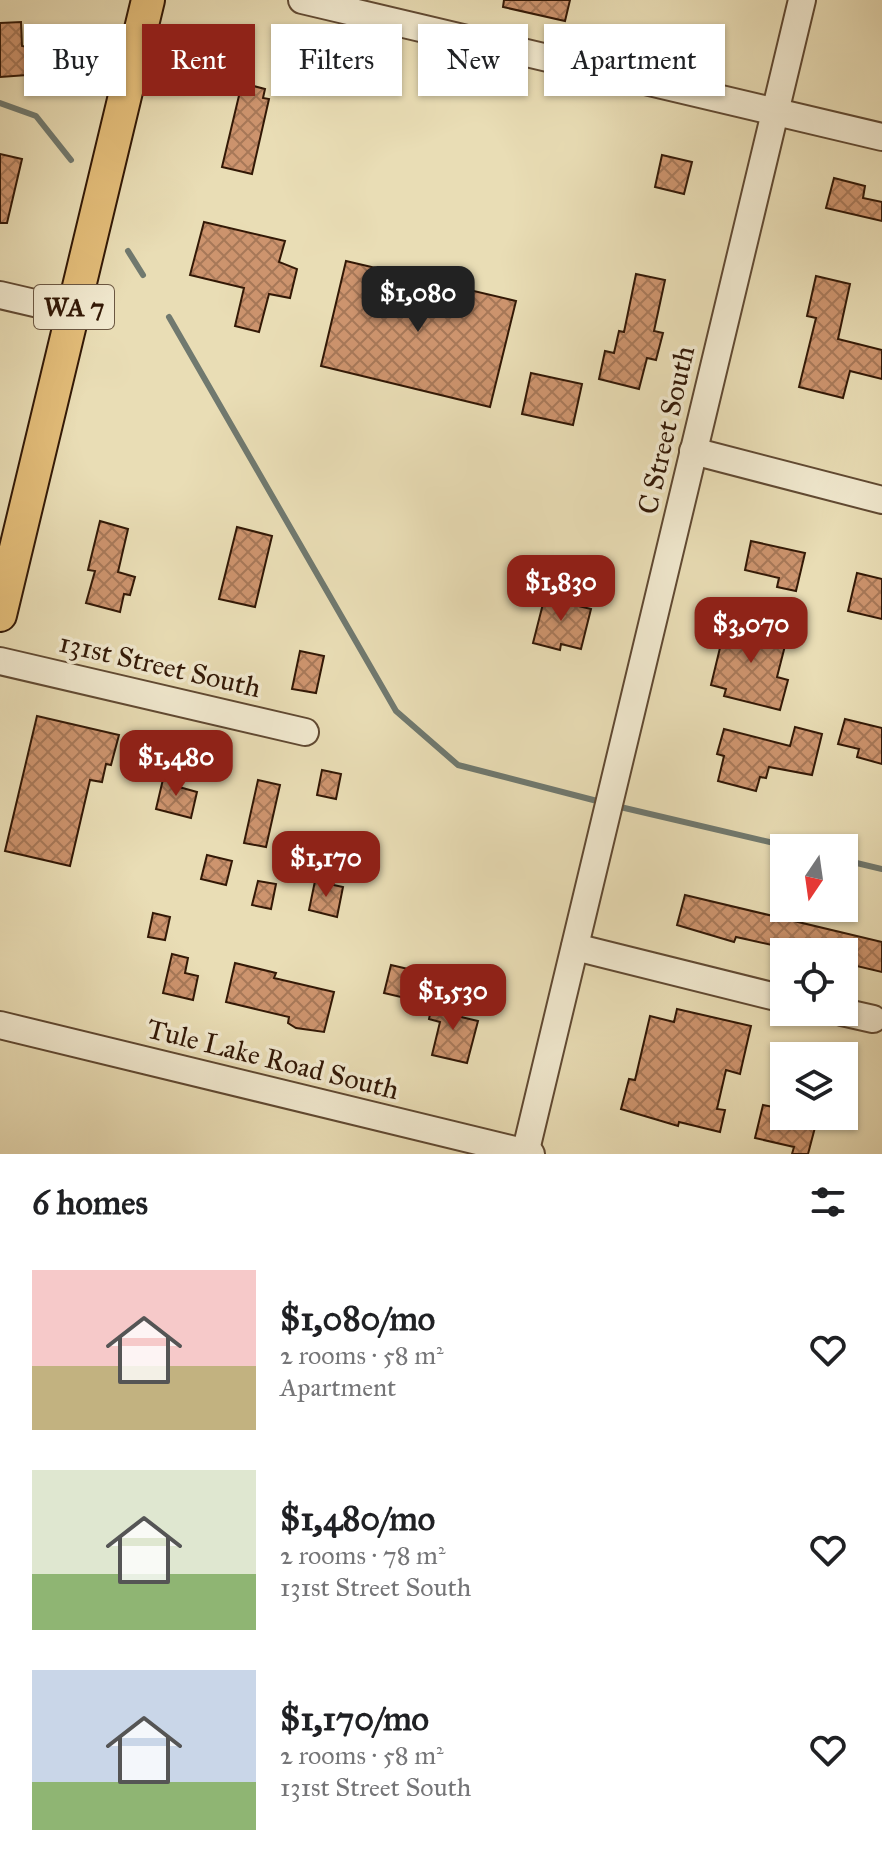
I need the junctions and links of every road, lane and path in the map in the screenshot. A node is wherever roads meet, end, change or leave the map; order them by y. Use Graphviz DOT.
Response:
graph roads {
  1 [pos="148,0"];
  2 [pos="302,0"];
  3 [pos="802,0"];
  4 [pos="776,111"];
  5 [pos="882,137"];
  6 [pos="0,295"];
  7 [pos="73,312"];
  8 [pos="693,451"];
  9 [pos="882,500"];
  10 [pos="0,615"];
  11 [pos="0,661"];
  12 [pos="305,732"];
  13 [pos="575,947"];
  14 [pos="770,996"];
  15 [pos="858,1016"];
  16 [pos="873,1019"];
  17 [pos="0,1025"];
  18 [pos="527,1154"];
  1 -- 7 [label="main road, WA 7"];
  2 -- 4 [label="street"];
  3 -- 4 [label="street, C Street South"];
  4 -- 5 [label="street"];
  4 -- 8 [label="street, C Street South"];
  6 -- 7 [label="street"];
  7 -- 10 [label="main road, WA 7"];
  8 -- 9 [label="street"];
  8 -- 13 [label="street, C Street South"];
  11 -- 12 [label="street, 131st Street South"];
  13 -- 14 [label="street"];
  13 -- 18 [label="street, C Street South"];
  15 -- 16 [label="street"];
  17 -- 18 [label="street, Tule Lake Road South"];
}
